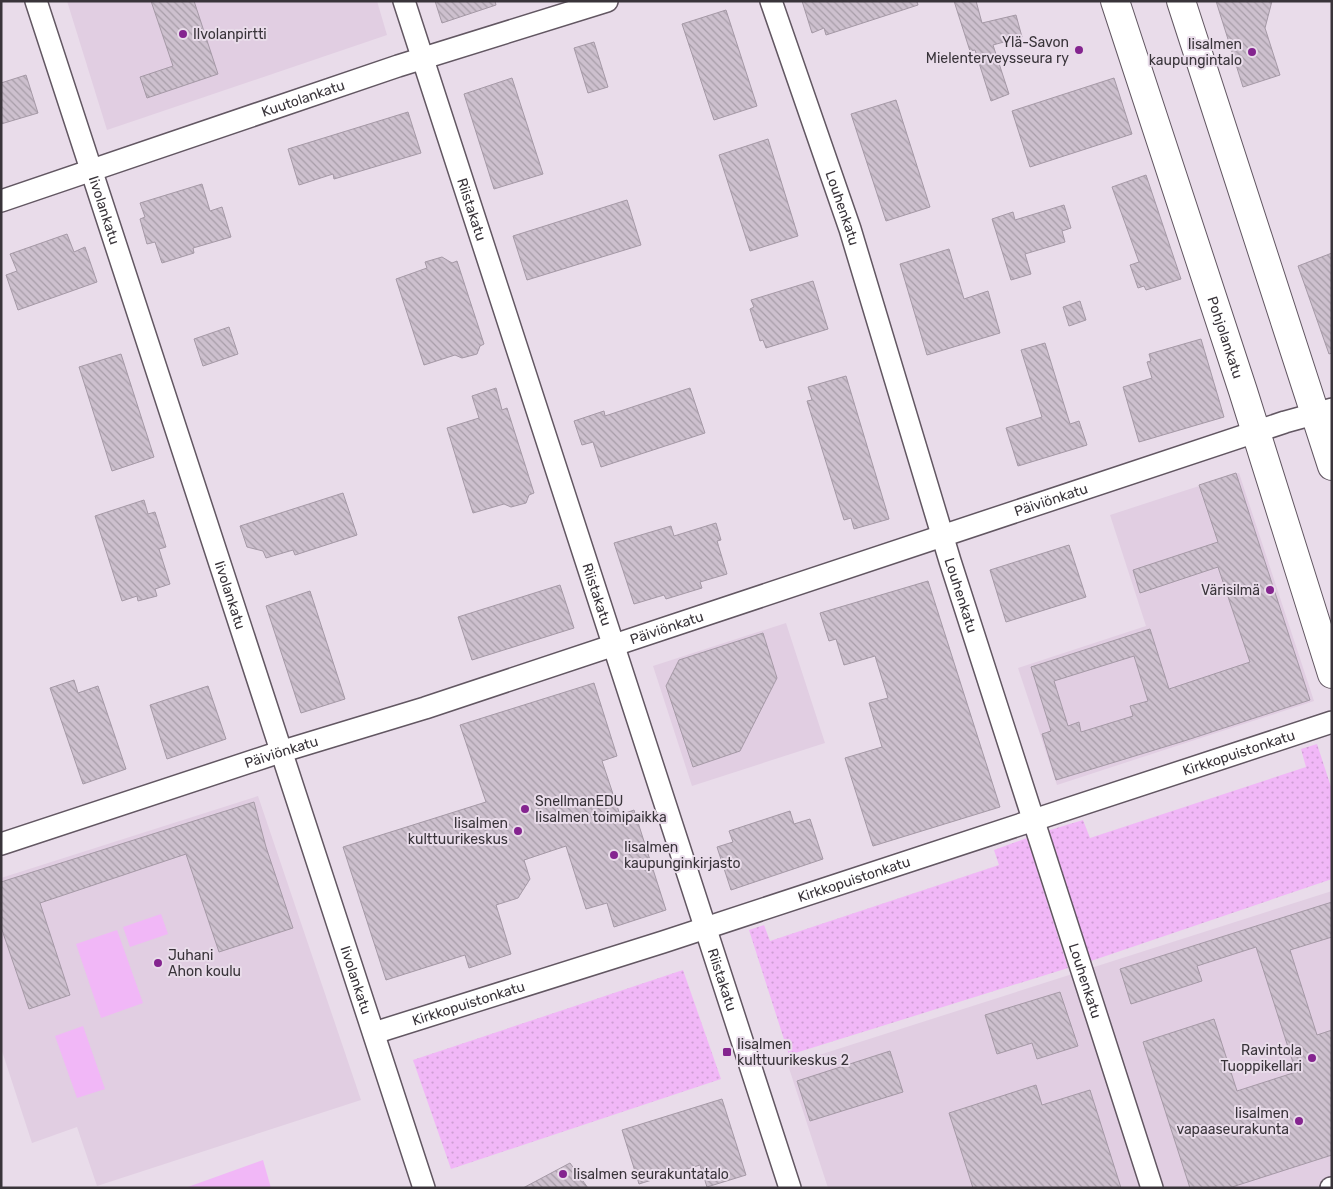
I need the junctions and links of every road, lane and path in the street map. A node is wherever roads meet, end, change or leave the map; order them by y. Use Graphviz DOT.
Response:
graph roads {
  1 [pos="36,1"];
  2 [pos="404,1"];
  3 [pos="607,1"];
  4 [pos="770,1"];
  5 [pos="1115,1"];
  6 [pos="1181,1"];
  7 [pos="423,59"];
  8 [pos="91,171"];
  9 [pos="1,202"];
  10 [pos="1323,411"];
  11 [pos="1255,432"];
  12 [pos="1332,466"];
  13 [pos="942,536"];
  14 [pos="613,644"];
  15 [pos="1332,674"];
  16 [pos="1332,722"];
  17 [pos="280,752"];
  18 [pos="1034,820"];
  19 [pos="1,844"];
  20 [pos="706,928"];
  21 [pos="374,1034"];
  22 [pos="424,1188"];
  23 [pos="790,1188"];
  24 [pos="1152,1188"];
  1 -- 8 [label="street, Iivolankatu"];
  2 -- 7 [label="street, Riistakatu"];
  3 -- 7 [label="street, Kuutolankatu"];
  4 -- 13 [label="street, Louhenkatu"];
  5 -- 11 [label="main road, Pohjolankatu"];
  6 -- 10 [label="main road"];
  7 -- 8 [label="street, Kuutolankatu"];
  7 -- 14 [label="street, Riistakatu"];
  8 -- 9 [label="street, Kuutolankatu"];
  8 -- 17 [label="street, Iivolankatu"];
  10 -- 11 [label="street, Päiviönkatu"];
  10 -- 12 [label="main road"];
  11 -- 13 [label="street, Päiviönkatu"];
  11 -- 15 [label="main road, Pohjolankatu"];
  13 -- 14 [label="street, Päiviönkatu"];
  13 -- 18 [label="street, Louhenkatu"];
  14 -- 17 [label="street, Päiviönkatu"];
  14 -- 20 [label="street, Riistakatu"];
  16 -- 18 [label="street, Kirkkopuistonkatu"];
  17 -- 19 [label="street, Päiviönkatu"];
  17 -- 21 [label="street, Iivolankatu"];
  18 -- 20 [label="street, Kirkkopuistonkatu"];
  18 -- 24 [label="street, Louhenkatu"];
  20 -- 21 [label="street, Kirkkopuistonkatu"];
  20 -- 23 [label="street, Riistakatu"];
  21 -- 22 [label="street, Iivolankatu"];
}
